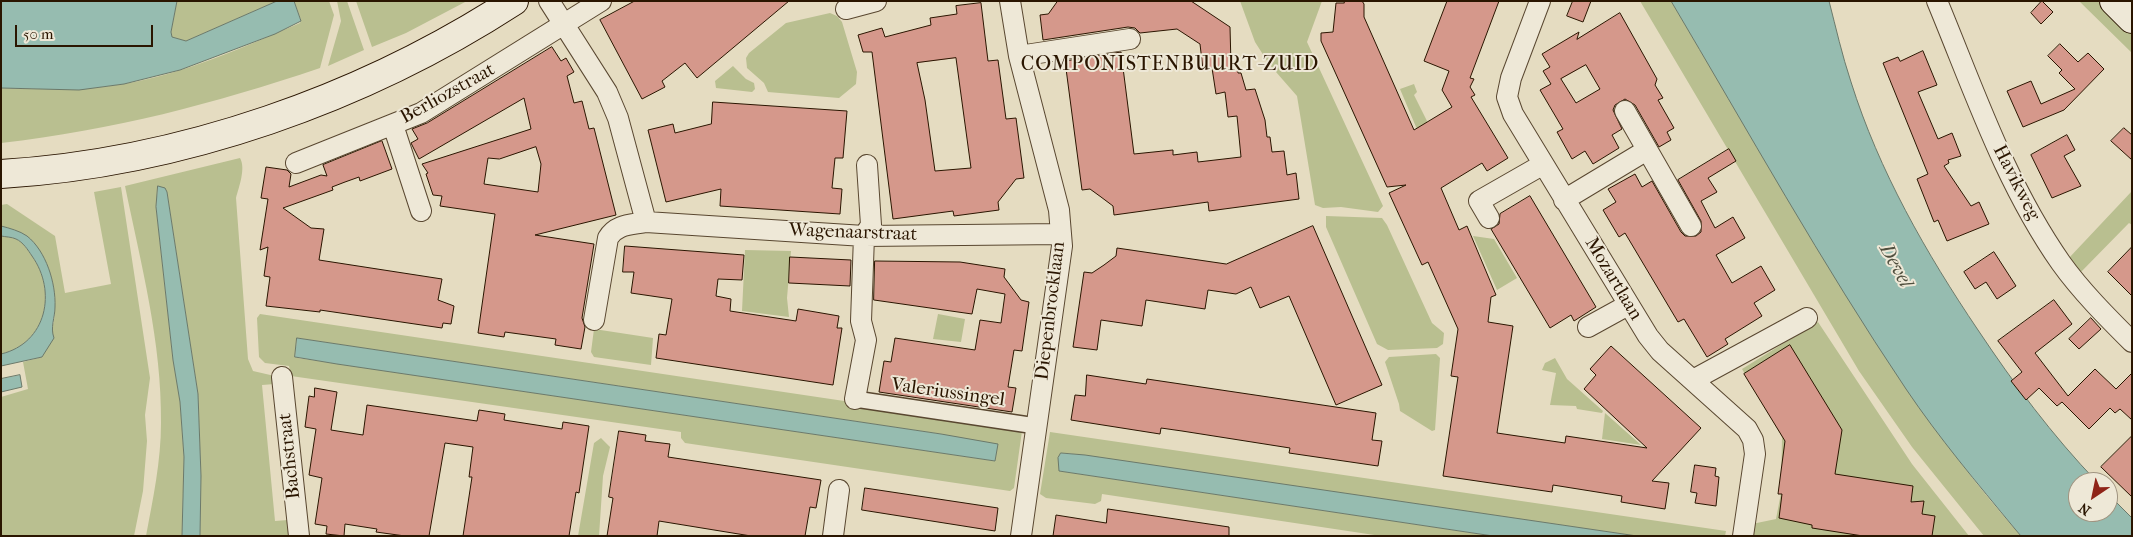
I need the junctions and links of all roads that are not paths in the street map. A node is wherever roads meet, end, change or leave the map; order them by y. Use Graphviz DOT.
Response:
graph roads {
  1 [pos="514,1"];
  2 [pos="549,1"];
  3 [pos="601,1"];
  4 [pos="876,1"];
  5 [pos="1010,1"];
  6 [pos="1540,1"];
  7 [pos="1937,1"];
  8 [pos="2114,1"];
  9 [pos="846,9"];
  10 [pos="2132,18"];
  11 [pos="565,24"];
  12 [pos="1130,39"];
  13 [pos="1019,56"];
  14 [pos="1625,111"];
  15 [pos="393,125"];
  16 [pos="1647,150"];
  17 [pos="296,163"];
  18 [pos="867,165"];
  19 [pos="1542,165"];
  20 [pos="1,174"];
  21 [pos="1564,200"];
  22 [pos="421,211"];
  23 [pos="1489,218"];
  24 [pos="646,222"];
  25 [pos="1691,226"];
  26 [pos="1061,234"];
  27 [pos="864,236"];
  28 [pos="1628,305"];
  29 [pos="1807,318"];
  30 [pos="594,320"];
  31 [pos="1588,327"];
  32 [pos="2132,342"];
  33 [pos="282,377"];
  34 [pos="1693,380"];
  35 [pos="854,399"];
  36 [pos="1036,426"];
  37 [pos="839,490"];
  38 [pos="299,536"];
  39 [pos="833,536"];
  40 [pos="1021,536"];
  41 [pos="1743,536"];
  1 -- 20 [label="main road"];
  2 -- 11 [label="street"];
  3 -- 11 [label="street, Berliozstraat"];
  4 -- 9 [label="street"];
  5 -- 13 [label="street, Diepenbrocklaan"];
  6 -- 19 [label="street, Mozartlaan"];
  7 -- 32 [label="street, Havikweg"];
  8 -- 10 [label="main road"];
  11 -- 15 [label="street, Berliozstraat"];
  11 -- 24 [label="street"];
  12 -- 13 [label="street"];
  13 -- 26 [label="street, Diepenbrocklaan"];
  14 -- 16 [label="street"];
  15 -- 17 [label="street, Berliozstraat"];
  15 -- 22 [label="street"];
  16 -- 21 [label="street"];
  16 -- 25 [label="street"];
  18 -- 27 [label="street"];
  19 -- 21 [label="street, Mozartlaan"];
  19 -- 23 [label="street"];
  21 -- 28 [label="street, Mozartlaan"];
  24 -- 27 [label="street, Wagenaarstraat"];
  24 -- 30 [label="street, Wagenaarstraat"];
  26 -- 27 [label="street, Wagenaarstraat"];
  26 -- 36 [label="street, Diepenbrocklaan"];
  27 -- 35 [label="street"];
  28 -- 31 [label="street"];
  28 -- 34 [label="street, Mozartlaan"];
  29 -- 34 [label="street"];
  33 -- 38 [label="street, Bachstraat"];
  34 -- 41 [label="street, Mozartlaan"];
  35 -- 36 [label="street, Valeriussingel"];
  36 -- 40 [label="street, Diepenbrocklaan"];
  37 -- 39 [label="street"];
}
